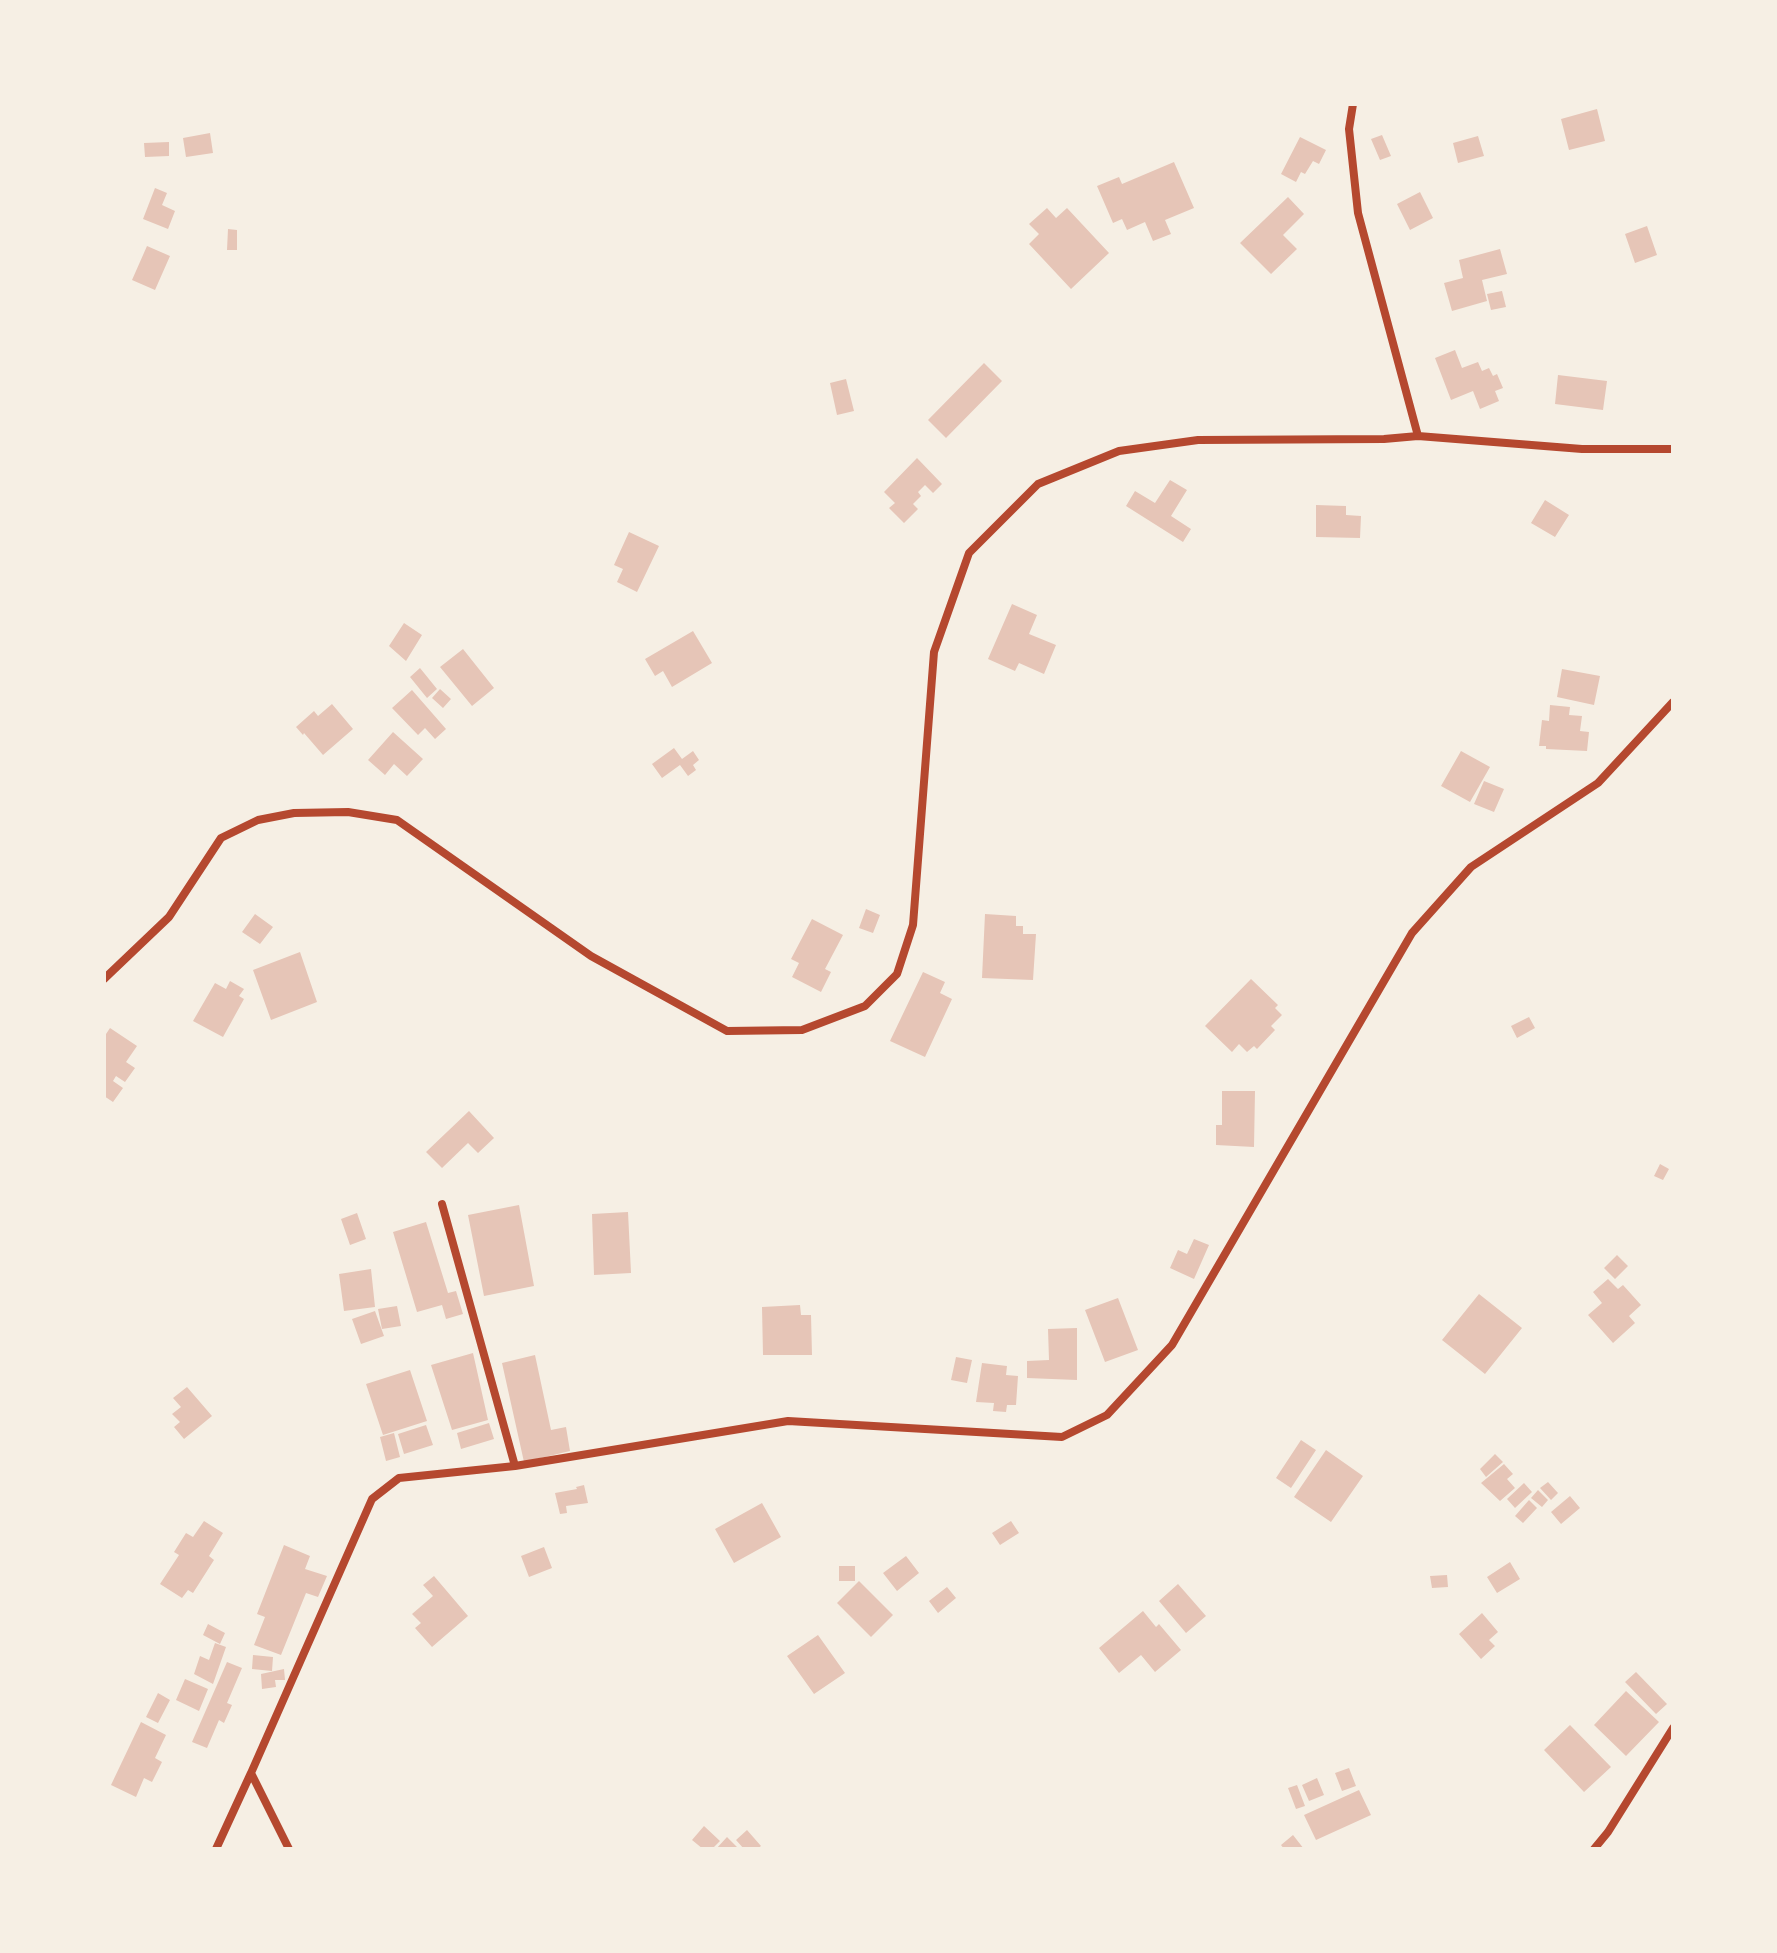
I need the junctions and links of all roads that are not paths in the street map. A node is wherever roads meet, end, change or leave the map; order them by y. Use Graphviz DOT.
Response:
graph roads {
  1 [pos="1353,104"];
  2 [pos="1418,436"];
  3 [pos="1673,449"];
  4 [pos="1673,702"];
  5 [pos="104,979"];
  6 [pos="442,1204"];
  7 [pos="515,1466"];
  8 [pos="1673,1728"];
  9 [pos="251,1773"];
  10 [pos="216,1849"];
  11 [pos="289,1849"];
  12 [pos="1594,1849"];
  1 -- 2 [label="street"];
  2 -- 3 [label="street"];
  2 -- 5 [label="street"];
  4 -- 7 [label="street"];
  6 -- 7 [label="street"];
  7 -- 9 [label="street"];
  8 -- 12 [label="street"];
  9 -- 10 [label="street"];
  9 -- 11 [label="street"];
}
